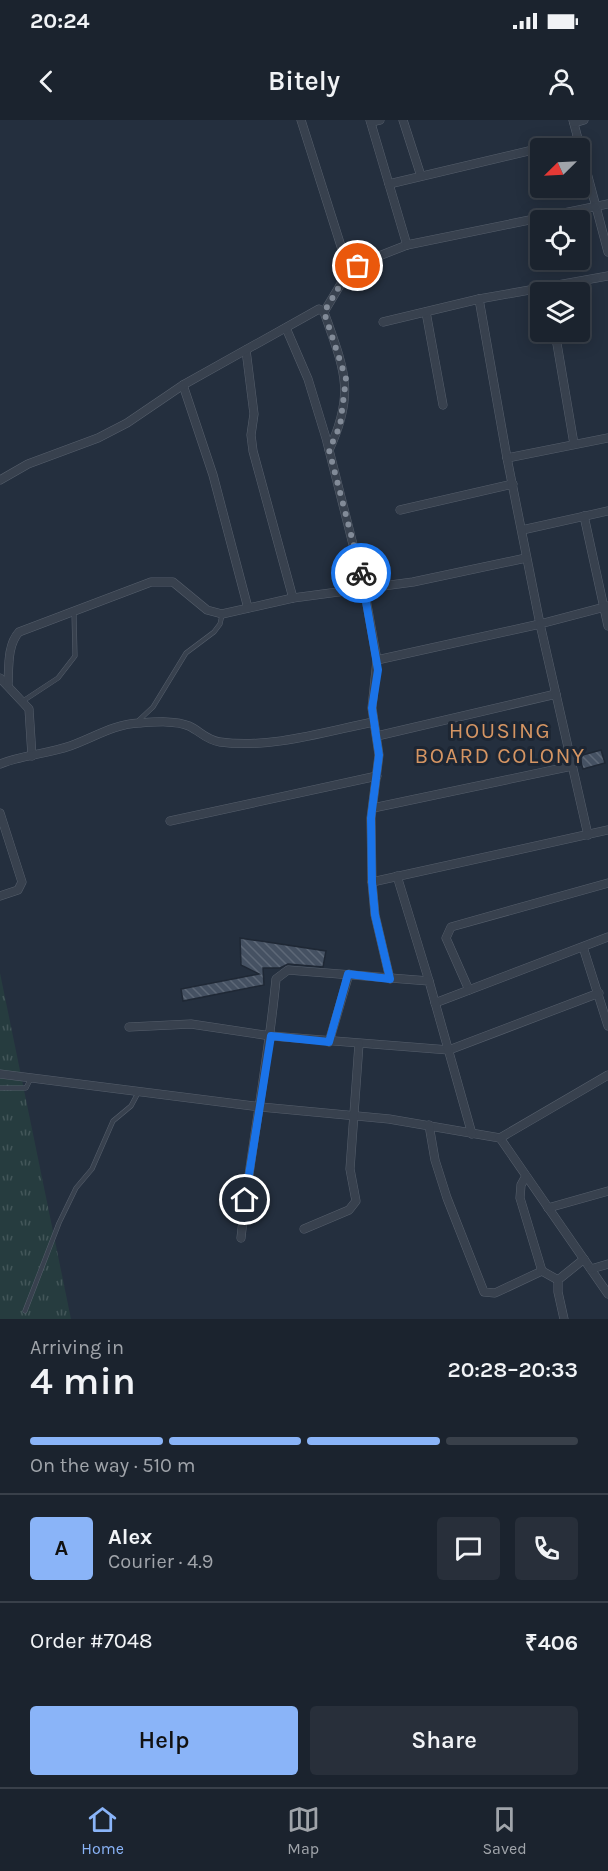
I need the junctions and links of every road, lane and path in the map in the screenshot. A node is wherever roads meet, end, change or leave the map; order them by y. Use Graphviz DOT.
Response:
graph roads {
  1 [pos="301,120"];
  2 [pos="403,120"];
  3 [pos="584,120"];
  4 [pos="374,121"];
  5 [pos="573,121"];
  6 [pos="579,138"];
  7 [pos="530,150"];
  8 [pos="421,176"];
  9 [pos="590,178"];
  10 [pos="389,184"];
  11 [pos="608,204"];
  12 [pos="598,206"];
  13 [pos="407,245"];
  14 [pos="608,252"];
  15 [pos="351,267"];
  16 [pos="608,276"];
  17 [pos="583,282"];
  18 [pos="530,292"];
  19 [pos="479,299"];
  20 [pos="324,312"];
  21 [pos="426,312"];
  22 [pos="383,322"];
  23 [pos="286,328"];
  24 [pos="557,342"];
  25 [pos="246,350"];
  26 [pos="183,385"];
  27 [pos="443,405"];
  28 [pos="608,438"];
  29 [pos="574,444"];
  30 [pos="329,450"];
  31 [pos="507,458"];
  32 [pos="0,480"];
  33 [pos="513,484"];
  34 [pos="400,510"];
  35 [pos="608,511"];
  36 [pos="584,516"];
  37 [pos="522,530"];
  38 [pos="526,558"];
  39 [pos="364,588"];
  40 [pos="293,598"];
  41 [pos="606,606"];
  42 [pos="248,609"];
  43 [pos="74,612"];
  44 [pos="222,614"];
  45 [pos="540,624"];
  46 [pos="608,626"];
  47 [pos="377,660"];
  48 [pos="3,682"];
  49 [pos="556,694"];
  50 [pos="23,701"];
  51 [pos="373,722"];
  52 [pos="137,723"];
  53 [pos="377,736"];
  54 [pos="32,756"];
  55 [pos="0,764"];
  56 [pos="572,766"];
  57 [pos="377,776"];
  58 [pos="373,808"];
  59 [pos="0,813"];
  60 [pos="170,821"];
  61 [pos="3,830"];
  62 [pos="608,830"];
  63 [pos="588,835"];
  64 [pos="397,876"];
  65 [pos="372,882"];
  66 [pos="608,883"];
  67 [pos="0,896"];
  68 [pos="608,937"];
  69 [pos="583,947"];
  70 [pos="348,974"];
  71 [pos="390,979"];
  72 [pos="429,981"];
  73 [pos="470,990"];
  74 [pos="598,993"];
  75 [pos="435,1003"];
  76 [pos="608,1026"];
  77 [pos="129,1028"];
  78 [pos="271,1036"];
  79 [pos="329,1042"];
  80 [pos="358,1044"];
  81 [pos="448,1050"];
  82 [pos="0,1074"];
  83 [pos="608,1075"];
  84 [pos="31,1078"];
  85 [pos="0,1088"];
  86 [pos="138,1092"];
  87 [pos="261,1107"];
  88 [pos="352,1115"];
  89 [pos="429,1125"];
  90 [pos="472,1134"];
  91 [pos="500,1138"];
  92 [pos="526,1176"];
  93 [pos="608,1191"];
  94 [pos="548,1208"];
  95 [pos="304,1229"];
  96 [pos="241,1238"];
  97 [pos="584,1260"];
  98 [pos="608,1264"];
  99 [pos="591,1269"];
  100 [pos="542,1271"];
  101 [pos="558,1280"];
  102 [pos="608,1294"];
  103 [pos="24,1311"];
  104 [pos="564,1319"];
  1 -- 15 [label="street"];
  2 -- 8 [label="street"];
  3 -- 5 [label="street"];
  4 -- 10 [label="street"];
  5 -- 6 [label="street"];
  7 -- 8 [label="street"];
  8 -- 10 [label="street"];
  9 -- 12 [label="street"];
  10 -- 13 [label="street"];
  11 -- 12 [label="street"];
  12 -- 13 [label="street"];
  12 -- 14 [label="street"];
  13 -- 15 [label="street"];
  15 -- 20 [label="street"];
  16 -- 17 [label="street"];
  18 -- 19 [label="street"];
  19 -- 21 [label="street"];
  19 -- 31 [label="street"];
  20 -- 23 [label="street"];
  20 -- 30 [label="street"];
  21 -- 22 [label="street"];
  21 -- 27 [label="street"];
  23 -- 25 [label="street"];
  23 -- 30 [label="street"];
  24 -- 29 [label="street"];
  25 -- 26 [label="street"];
  25 -- 40 [label="street"];
  26 -- 32 [label="street"];
  26 -- 42 [label="street"];
  28 -- 29 [label="street"];
  29 -- 31 [label="street"];
  30 -- 39 [label="street"];
  31 -- 33 [label="street"];
  33 -- 34 [label="street"];
  33 -- 37 [label="street"];
  35 -- 36 [label="street"];
  36 -- 37 [label="street"];
  36 -- 41 [label="street"];
  37 -- 38 [label="street"];
  38 -- 39 [label="street"];
  38 -- 45 [label="street"];
  39 -- 40 [label="street"];
  39 -- 47 [label="street"];
  40 -- 42 [label="street"];
  41 -- 45 [label="street"];
  41 -- 46 [label="street"];
  42 -- 44 [label="street"];
  43 -- 44 [label="street"];
  43 -- 48 [label="street"];
  43 -- 50 [label="lane"];
  44 -- 52 [label="lane"];
  45 -- 47 [label="street"];
  45 -- 49 [label="street"];
  47 -- 51 [label="street"];
  48 -- 50 [label="street"];
  49 -- 53 [label="street"];
  49 -- 56 [label="street"];
  50 -- 54 [label="street"];
  51 -- 52 [label="street"];
  51 -- 53 [label="street"];
  52 -- 54 [label="street"];
  53 -- 57 [label="street"];
  54 -- 55 [label="street"];
  56 -- 58 [label="street"];
  56 -- 63 [label="street"];
  57 -- 58 [label="street"];
  57 -- 60 [label="street"];
  58 -- 65 [label="street"];
  59 -- 61 [label="street"];
  61 -- 67 [label="street"];
  62 -- 63 [label="street"];
  63 -- 64 [label="street"];
  64 -- 65 [label="street"];
  64 -- 72 [label="street"];
  65 -- 71 [label="street"];
  66 -- 73 [label="street"];
  68 -- 69 [label="street"];
  69 -- 73 [label="street"];
  69 -- 74 [label="street"];
  70 -- 71 [label="street"];
  70 -- 78 [label="street"];
  70 -- 79 [label="street"];
  71 -- 72 [label="street"];
  72 -- 75 [label="street"];
  73 -- 75 [label="street"];
  74 -- 76 [label="street"];
  74 -- 81 [label="street"];
  75 -- 81 [label="street"];
  77 -- 78 [label="street"];
  78 -- 79 [label="street"];
  78 -- 87 [label="street"];
  79 -- 80 [label="street"];
  80 -- 81 [label="street"];
  80 -- 88 [label="street"];
  81 -- 90 [label="street"];
  82 -- 84 [label="street"];
  83 -- 91 [label="street"];
  84 -- 85 [label="lane"];
  84 -- 86 [label="street"];
  86 -- 87 [label="street"];
  86 -- 103 [label="lane"];
  87 -- 88 [label="street"];
  87 -- 96 [label="street"];
  88 -- 89 [label="street"];
  88 -- 95 [label="street"];
  89 -- 90 [label="street"];
  89 -- 100 [label="street"];
  90 -- 91 [label="street"];
  91 -- 92 [label="street"];
  92 -- 94 [label="street"];
  92 -- 100 [label="street"];
  93 -- 94 [label="street"];
  94 -- 97 [label="street"];
  97 -- 99 [label="street"];
  97 -- 101 [label="street"];
  98 -- 99 [label="street"];
  99 -- 102 [label="street"];
  100 -- 101 [label="street"];
  101 -- 104 [label="street"];
}
